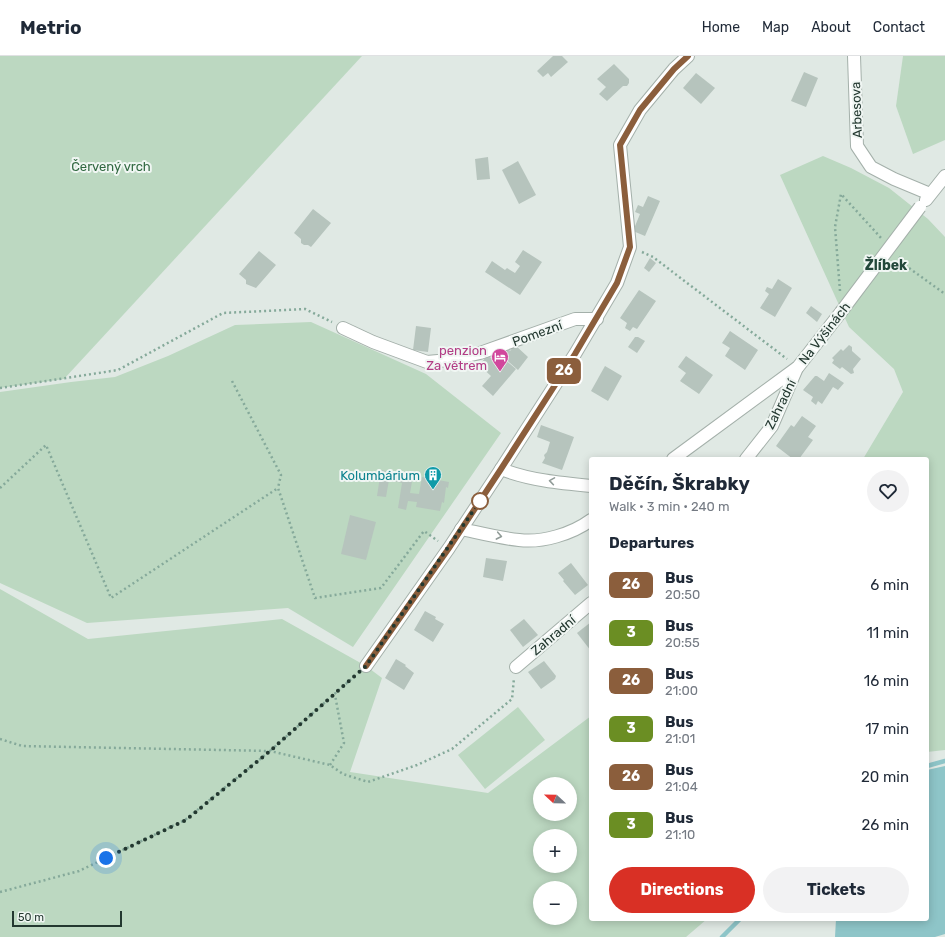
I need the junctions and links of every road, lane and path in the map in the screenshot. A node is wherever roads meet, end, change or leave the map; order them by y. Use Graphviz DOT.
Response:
graph roads {
  1 [pos="688,56"];
  2 [pos="854,56"];
  3 [pos="945,176"];
  4 [pos="930,194"];
  5 [pos="884,240"];
  6 [pos="630,247"];
  7 [pos="894,252"];
  8 [pos="945,294"];
  9 [pos="841,312"];
  10 [pos="597,318"];
  11 [pos="343,328"];
  12 [pos="798,367"];
  13 [pos="232,381"];
  14 [pos="0,388"];
  15 [pos="676,457"];
  16 [pos="748,457"];
  17 [pos="501,469"];
  18 [pos="589,486"];
  19 [pos="0,488"];
  20 [pos="278,488"];
  21 [pos="589,522"];
  22 [pos="461,529"];
  23 [pos="449,548"];
  24 [pos="589,605"];
  25 [pos="366,666"];
  26 [pos="516,666"];
  27 [pos="334,694"];
  28 [pos="0,739"];
  29 [pos="270,751"];
  30 [pos="330,765"];
  31 [pos="0,892"];
  1 -- 6 [label="street"];
  2 -- 4 [label="street, Arbesova"];
  3 -- 4 [label="street, Na Výšinách"];
  4 -- 9 [label="street, Na Výšinách, bridge"];
  5 -- 9 [label="path"];
  6 -- 10 [label="street"];
  6 -- 12 [label="path"];
  7 -- 8 [label="path"];
  9 -- 12 [label="street, Na Výšinách"];
  10 -- 11 [label="street, Pomezní"];
  10 -- 17 [label="street"];
  11 -- 14 [label="path"];
  12 -- 15 [label="street, Na Výšinách"];
  12 -- 16 [label="street, Zahradní"];
  13 -- 20 [label="path"];
  18 -- 17 [label="street, one-way"];
  17 -- 22 [label="street"];
  19 -- 20 [label="path"];
  20 -- 23 [label="path"];
  22 -- 21 [label="street, one-way"];
  22 -- 23 [label="street"];
  23 -- 25 [label="street"];
  24 -- 26 [label="street, Zahradní"];
  25 -- 27 [label="path"];
  26 -- 30 [label="path"];
  27 -- 29 [label="path"];
  27 -- 30 [label="path"];
  28 -- 29 [label="path"];
  29 -- 30 [label="path"];
  29 -- 31 [label="path"];
}
